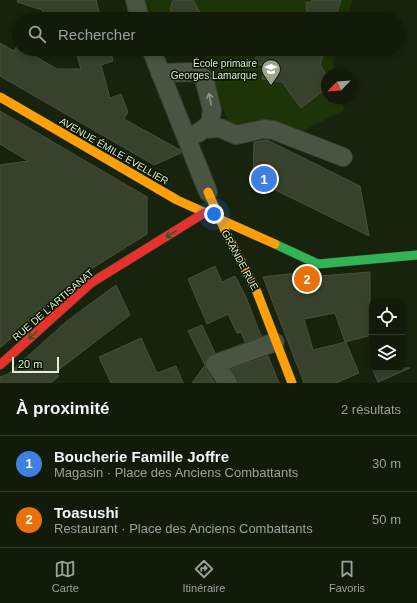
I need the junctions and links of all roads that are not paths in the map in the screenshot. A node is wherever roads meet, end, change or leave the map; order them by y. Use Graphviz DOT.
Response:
graph roads {
  1 [pos="134,0"];
  2 [pos="138,12"];
  3 [pos="154,56"];
  4 [pos="160,72"];
  5 [pos="0,97"];
  6 [pos="204,129"];
  7 [pos="188,141"];
  8 [pos="343,157"];
  9 [pos="208,192"];
  10 [pos="204,213"];
  11 [pos="219,219"];
  12 [pos="417,255"];
  13 [pos="275,342"];
  14 [pos="0,365"];
  15 [pos="228,383"];
  16 [pos="292,383"];
  1 -- 2 [label="street"];
  3 -- 4 [label="street, GRANDE RUE"];
  6 -- 4 [label="street, one-way"];
  4 -- 7 [label="street, GRANDE RUE"];
  5 -- 10 [label="street, AVENUE ÉMILE EVELLIER"];
  6 -- 7 [label="street"];
  6 -- 8 [label="street"];
  7 -- 9 [label="street, GRANDE RUE"];
  9 -- 11 [label="street, GRANDE RUE"];
  10 -- 11 [label="street, AVENUE ÉMILE EVELLIER"];
  10 -- 14 [label="street, RUE DE L'ARTISANAT, one-way"];
  11 -- 12 [label="street, AVENUE ÉMILE EVELLIER"];
  11 -- 13 [label="street, GRANDE RUE"];
  13 -- 15 [label="street"];
  13 -- 16 [label="street, GRANDE RUE"];
}
